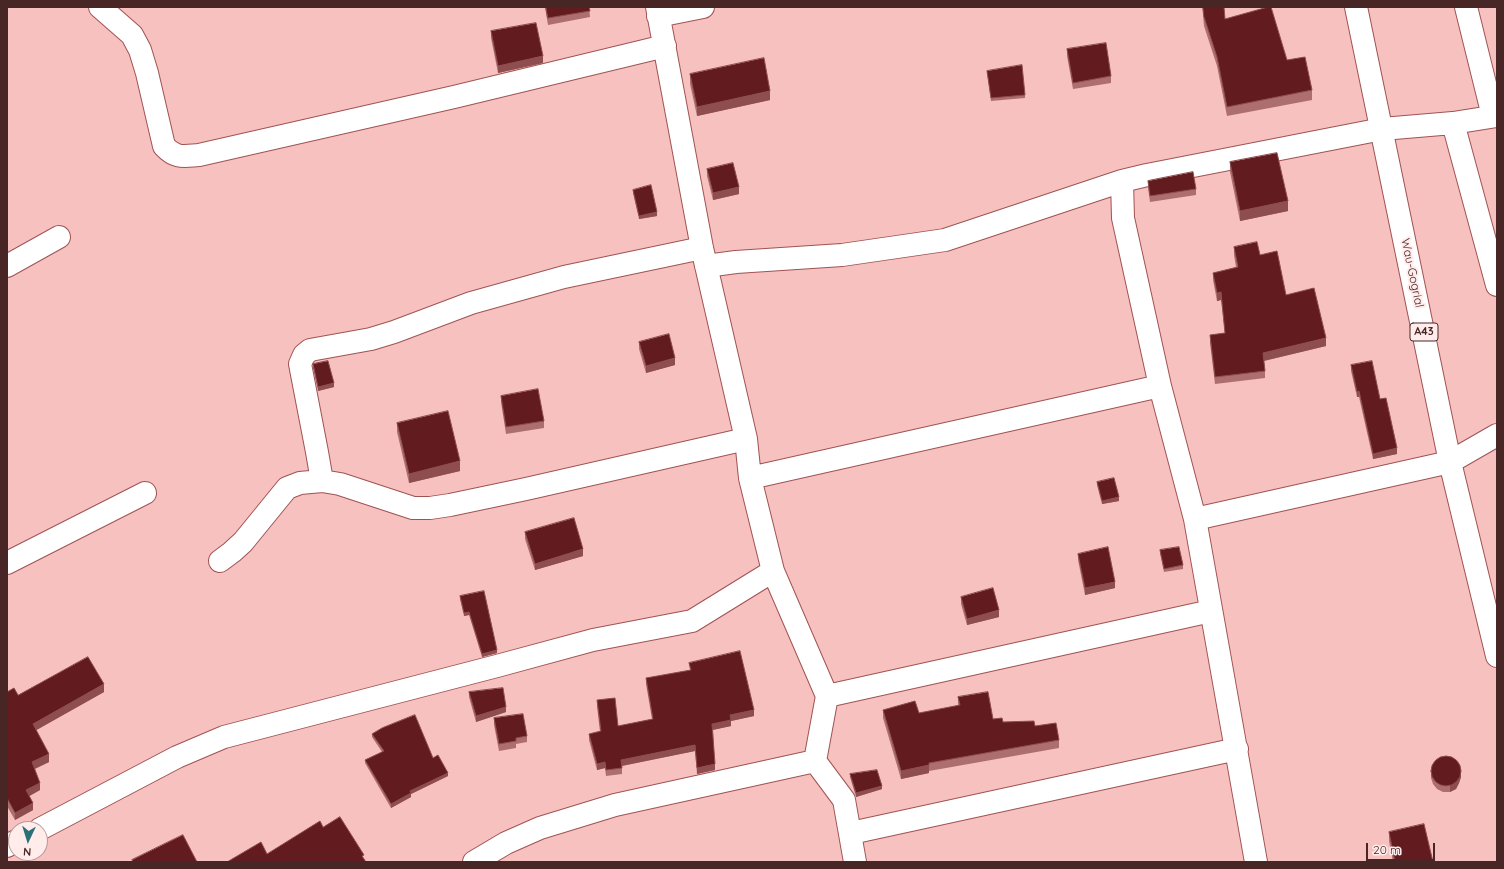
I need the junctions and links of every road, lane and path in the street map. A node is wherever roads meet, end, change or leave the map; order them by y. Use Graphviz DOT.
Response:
graph roads {
  1 [pos="100,7"];
  2 [pos="703,7"];
  3 [pos="1356,7"];
  4 [pos="1466,7"];
  5 [pos="658,11"];
  6 [pos="665,46"];
  7 [pos="1495,116"];
  8 [pos="1453,123"];
  9 [pos="1382,129"];
  10 [pos="1122,181"];
  11 [pos="59,237"];
  12 [pos="704,257"];
  13 [pos="7,266"];
  14 [pos="1497,285"];
  15 [pos="1160,386"];
  16 [pos="1497,435"];
  17 [pos="746,439"];
  18 [pos="1450,462"];
  19 [pos="750,478"];
  20 [pos="322,481"];
  21 [pos="145,493"];
  22 [pos="1195,518"];
  23 [pos="220,560"];
  24 [pos="7,564"];
  25 [pos="773,571"];
  26 [pos="1212,611"];
  27 [pos="1497,656"];
  28 [pos="827,696"];
  29 [pos="1237,750"];
  30 [pos="815,762"];
  31 [pos="48,825"];
  32 [pos="851,833"];
  33 [pos="474,862"];
  34 [pos="856,862"];
  35 [pos="1256,862"];
  1 -- 6 [label="street"];
  2 -- 5 [label="street"];
  3 -- 9 [label="street, Wau-Gogrial / A43"];
  4 -- 7 [label="street"];
  5 -- 6 [label="street"];
  6 -- 12 [label="street"];
  7 -- 8 [label="street"];
  8 -- 9 [label="street"];
  8 -- 14 [label="street"];
  9 -- 10 [label="street"];
  9 -- 18 [label="street, Wau-Gogrial / A43"];
  10 -- 12 [label="street"];
  10 -- 15 [label="street"];
  11 -- 13 [label="street"];
  12 -- 17 [label="street"];
  12 -- 20 [label="street"];
  15 -- 19 [label="street"];
  15 -- 22 [label="street"];
  16 -- 18 [label="street"];
  17 -- 19 [label="street"];
  17 -- 20 [label="street"];
  18 -- 22 [label="street"];
  18 -- 27 [label="street, Wau-Gogrial / A43"];
  19 -- 25 [label="street"];
  20 -- 23 [label="street"];
  21 -- 24 [label="street"];
  22 -- 26 [label="street"];
  25 -- 28 [label="street"];
  25 -- 31 [label="street"];
  26 -- 28 [label="street"];
  26 -- 29 [label="street"];
  28 -- 30 [label="street"];
  29 -- 32 [label="street"];
  29 -- 35 [label="street"];
  30 -- 32 [label="street"];
  30 -- 33 [label="street"];
  32 -- 34 [label="street"];
}
